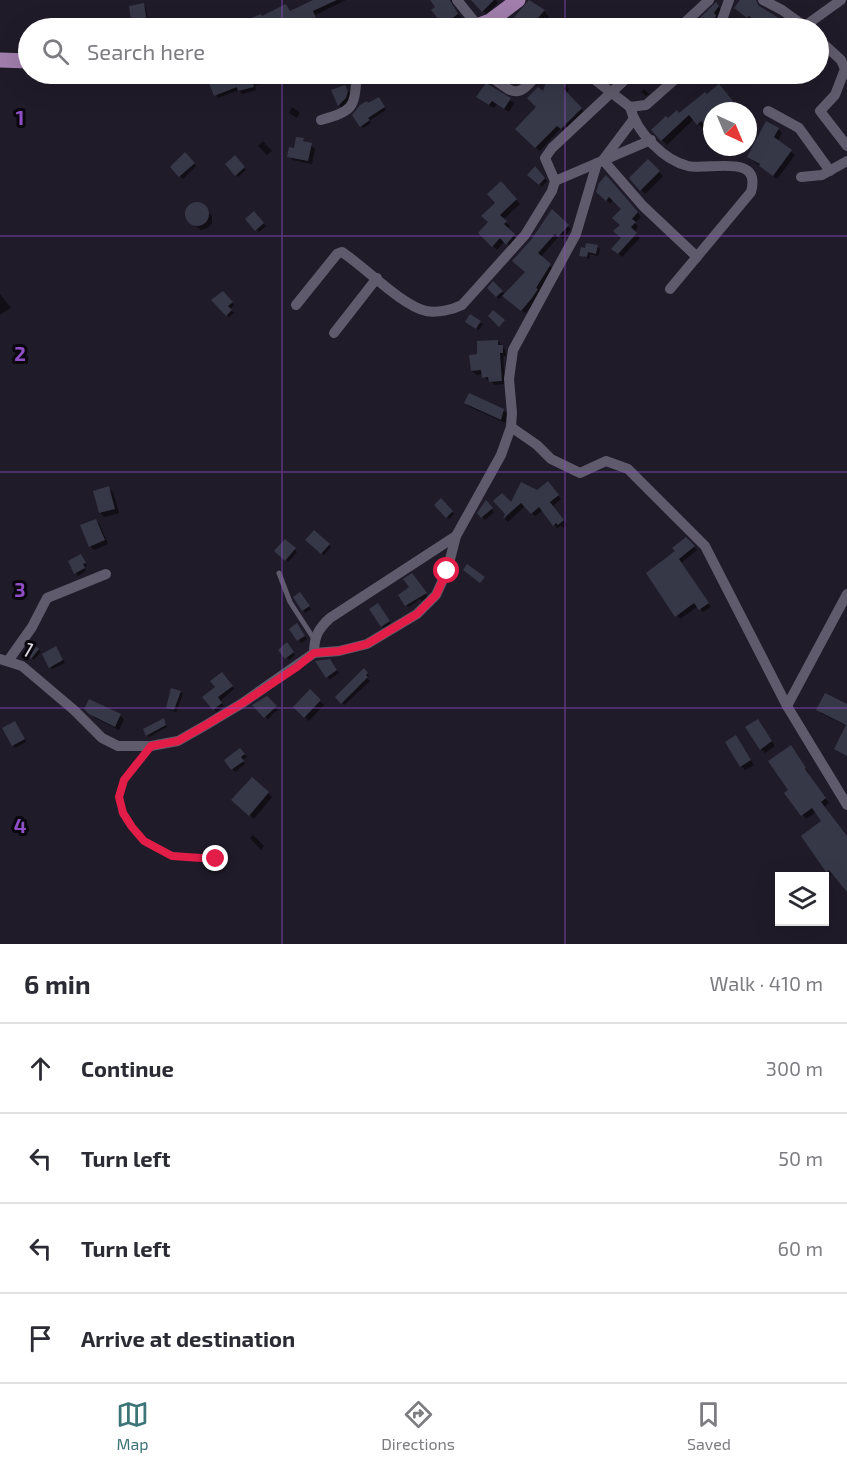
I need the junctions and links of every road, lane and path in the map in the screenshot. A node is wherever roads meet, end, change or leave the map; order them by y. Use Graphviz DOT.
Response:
graph roads {
  1 [pos="457,0"];
  2 [pos="518,0"];
  3 [pos="709,0"];
  4 [pos="729,0"];
  5 [pos="763,0"];
  6 [pos="841,0"];
  7 [pos="476,18"];
  8 [pos="495,18"];
  9 [pos="690,18"];
  10 [pos="723,18"];
  11 [pos="789,18"];
  12 [pos="817,18"];
  13 [pos="829,47"];
  14 [pos="844,58"];
  15 [pos="0,60"];
  16 [pos="18,61"];
  17 [pos="356,84"];
  18 [pos="502,84"];
  19 [pos="529,84"];
  20 [pos="601,84"];
  21 [pos="620,84"];
  22 [pos="670,84"];
  23 [pos="611,92"];
  24 [pos="630,107"];
  25 [pos="768,111"];
  26 [pos="321,120"];
  27 [pos="633,120"];
  28 [pos="651,140"];
  29 [pos="847,146"];
  30 [pos="847,161"];
  31 [pos="600,162"];
  32 [pos="830,171"];
  33 [pos="801,177"];
  34 [pos="555,181"];
  35 [pos="697,257"];
  36 [pos="377,278"];
  37 [pos="670,289"];
  38 [pos="296,305"];
  39 [pos="334,333"];
  40 [pos="511,427"];
  41 [pos="456,536"];
  42 [pos="279,573"];
  43 [pos="106,574"];
  44 [pos="847,594"];
  45 [pos="314,639"];
  46 [pos="314,653"];
  47 [pos="4,660"];
  48 [pos="788,706"];
  49 [pos="151,746"];
  50 [pos="846,801"];
  51 [pos="216,859"];
  1 -- 7 [label="street"];
  2 -- 8 [label="main road"];
  3 -- 9 [label="street"];
  4 -- 10 [label="street"];
  5 -- 11 [label="street"];
  6 -- 12 [label="street"];
  13 -- 14 [label="street"];
  14 -- 29 [label="street"];
  15 -- 16 [label="main road"];
  17 -- 26 [label="street"];
  18 -- 19 [label="street"];
  20 -- 23 [label="street"];
  21 -- 23 [label="street"];
  22 -- 24 [label="street"];
  23 -- 24 [label="street"];
  23 -- 34 [label="street"];
  24 -- 27 [label="street"];
  25 -- 32 [label="street"];
  27 -- 28 [label="street"];
  27 -- 31 [label="street"];
  28 -- 31 [label="street"];
  28 -- 35 [label="street"];
  30 -- 32 [label="street"];
  31 -- 34 [label="street"];
  31 -- 35 [label="street"];
  31 -- 40 [label="street"];
  32 -- 33 [label="street"];
  34 -- 36 [label="street"];
  35 -- 37 [label="street"];
  36 -- 38 [label="street"];
  36 -- 39 [label="street"];
  40 -- 41 [label="street"];
  40 -- 48 [label="street"];
  41 -- 45 [label="street"];
  41 -- 46 [label="street"];
  42 -- 45 [label="lane"];
  43 -- 47 [label="street"];
  44 -- 48 [label="street"];
  45 -- 46 [label="street"];
  46 -- 49 [label="street, 1"];
  47 -- 49 [label="street, 1"];
  48 -- 50 [label="street"];
  49 -- 51 [label="lane"];
}
